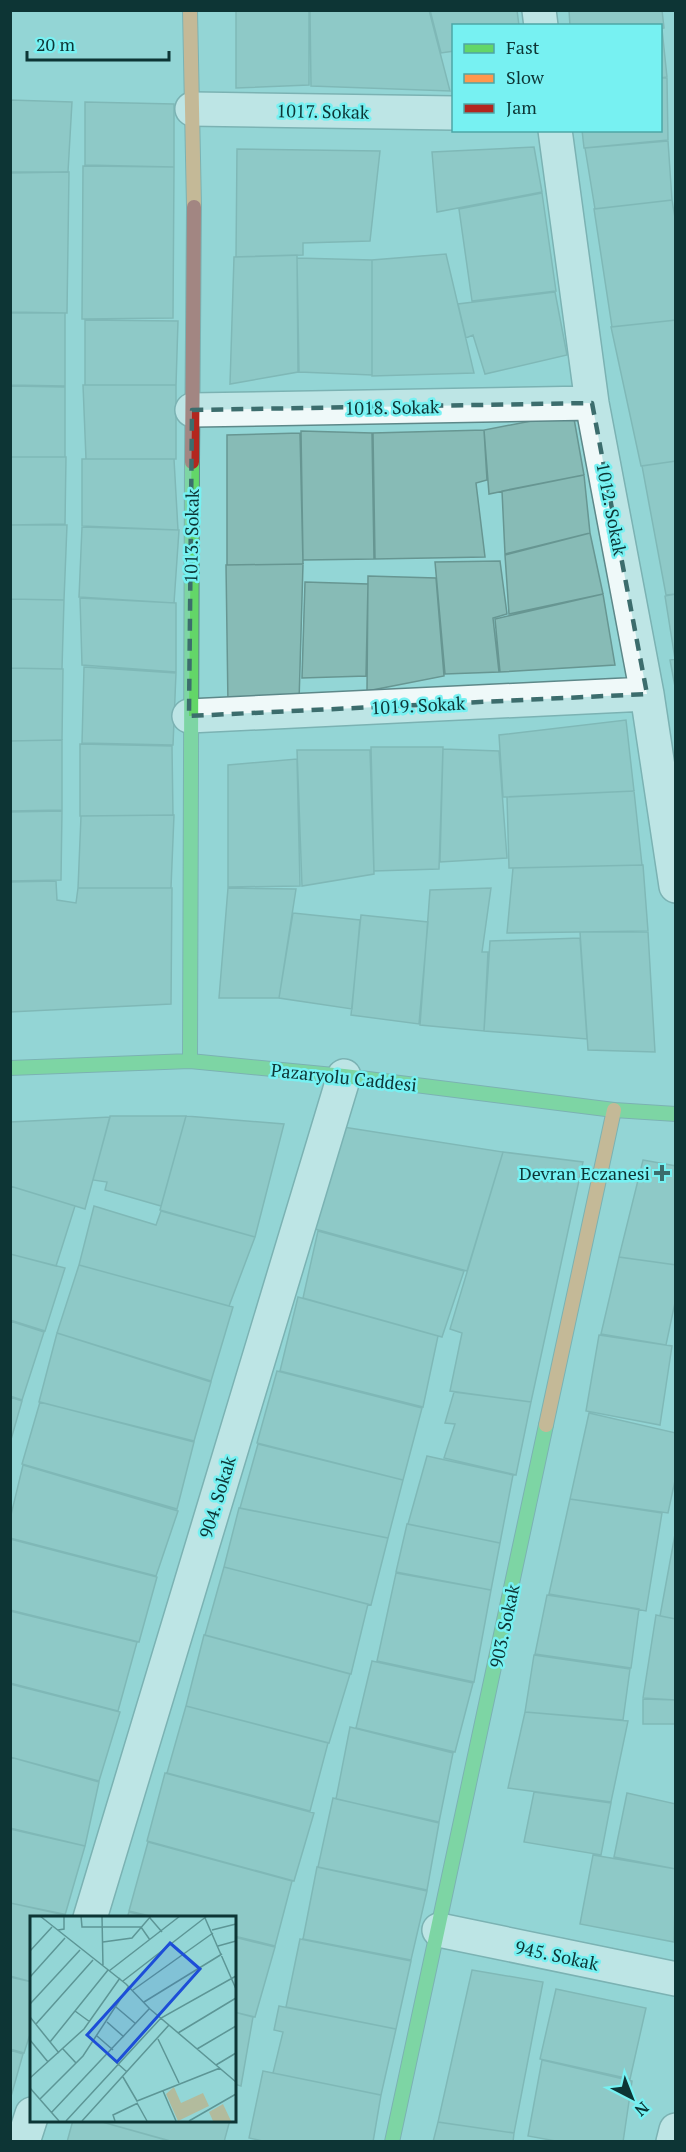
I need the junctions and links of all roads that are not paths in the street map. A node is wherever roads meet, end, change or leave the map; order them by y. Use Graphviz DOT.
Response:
graph roads {
  1 [pos="190,10"];
  2 [pos="192,109"];
  3 [pos="452,113"];
  4 [pos="555,132"];
  5 [pos="592,403"];
  6 [pos="192,410"];
  7 [pos="647,694"];
  8 [pos="189,716"];
  9 [pos="675,886"];
  10 [pos="190,1061"];
  11 [pos="10,1068"];
  12 [pos="344,1076"];
  13 [pos="614,1110"];
  14 [pos="675,1114"];
  15 [pos="91,1916"];
  16 [pos="439,1930"];
  17 [pos="675,1979"];
  18 [pos="30,2120"];
  19 [pos="675,2130"];
  20 [pos="23,2142"];
  21 [pos="392,2142"];
  22 [pos="673,2142"];
  1 -- 2 [label="street, 1013. Sokak"];
  2 -- 3 [label="street, 1017. Sokak"];
  2 -- 6 [label="street, 1013. Sokak"];
  4 -- 5 [label="street, 1012. Sokak"];
  5 -- 6 [label="street, 1018. Sokak"];
  5 -- 7 [label="street, 1012. Sokak"];
  6 -- 8 [label="street, 1013. Sokak"];
  7 -- 8 [label="street, 1019. Sokak"];
  7 -- 9 [label="street, 1012. Sokak"];
  8 -- 10 [label="street, 1013. Sokak"];
  10 -- 11 [label="street, Pazaryolu Caddesi"];
  10 -- 12 [label="street, Pazaryolu Caddesi"];
  12 -- 13 [label="street, Pazaryolu Caddesi"];
  12 -- 15 [label="street, 904. Sokak"];
  13 -- 14 [label="street, Pazaryolu Caddesi"];
  13 -- 16 [label="street, 903. Sokak"];
  16 -- 17 [label="street, 945. Sokak"];
  16 -- 21 [label="street, 903. Sokak"];
  18 -- 20 [label="street"];
  19 -- 22 [label="street"];
}
